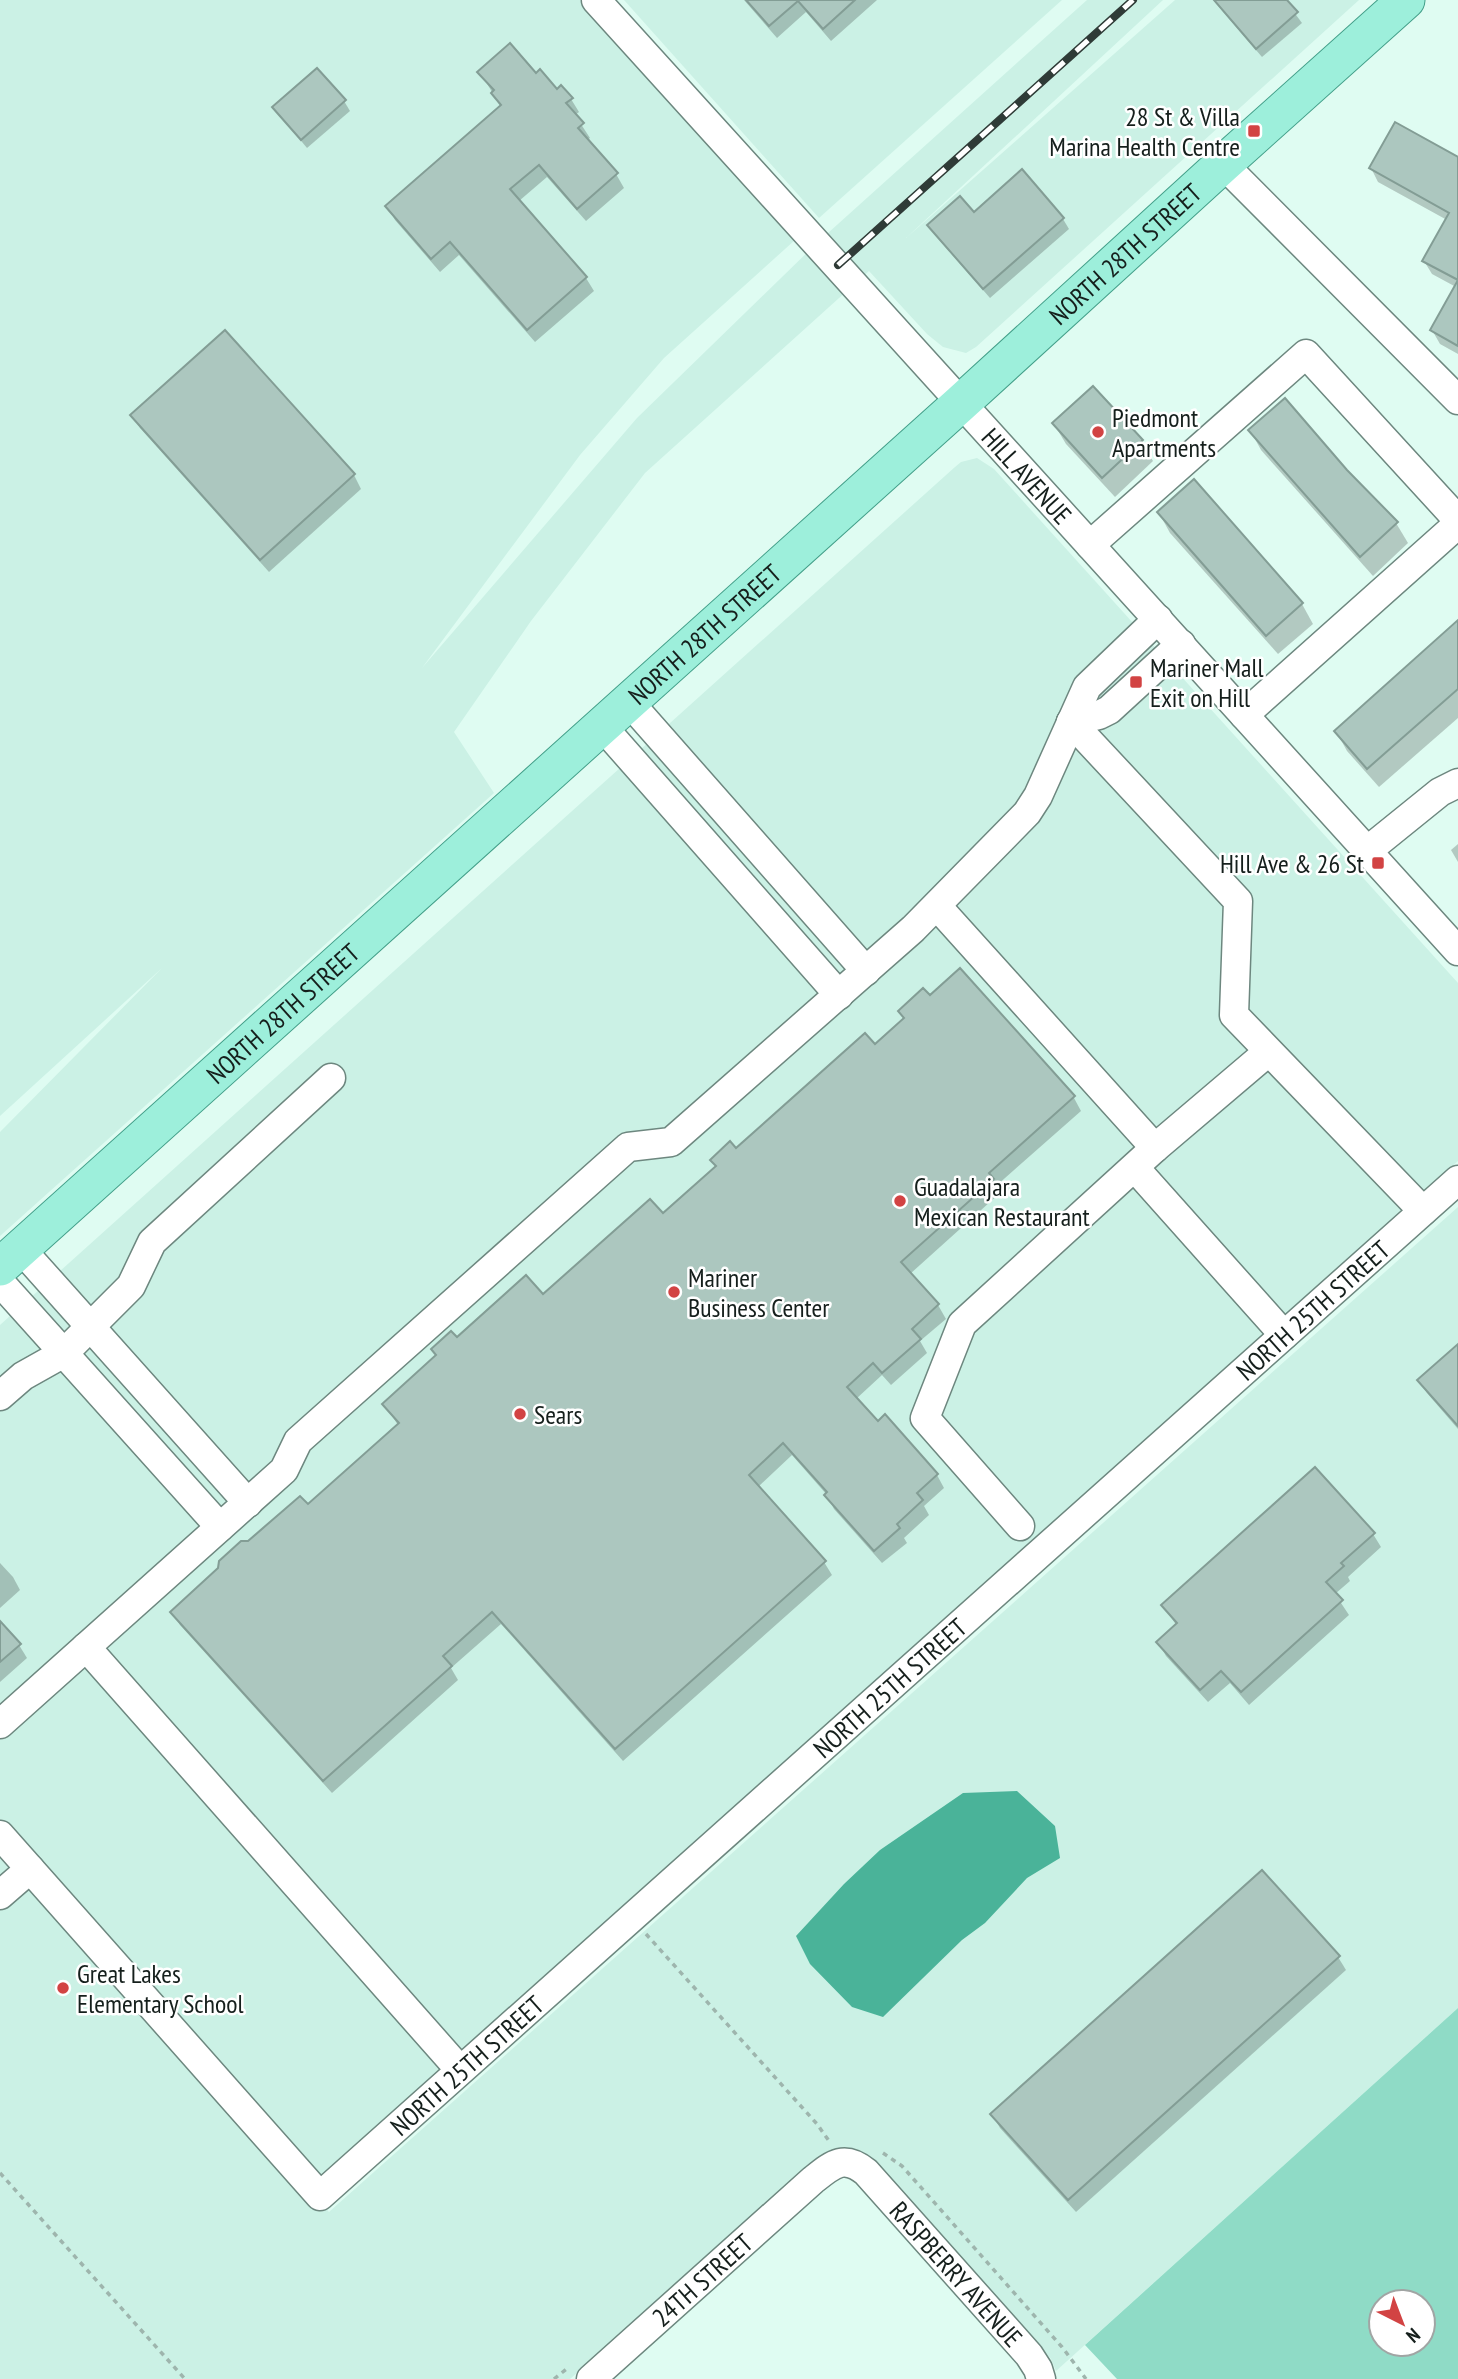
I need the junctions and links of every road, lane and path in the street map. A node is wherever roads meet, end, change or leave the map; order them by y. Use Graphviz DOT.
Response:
graph roads {
  1 [pos="596,0"];
  2 [pos="1406,0"];
  3 [pos="1223,164"];
  4 [pos="1458,400"];
  5 [pos="961,404"];
  6 [pos="1458,522"];
  7 [pos="1090,545"];
  8 [pos="1158,619"];
  9 [pos="1181,644"];
  10 [pos="629,702"];
  11 [pos="1244,715"];
  12 [pos="1071,722"];
  13 [pos="602,726"];
  14 [pos="1458,783"];
  15 [pos="1367,851"];
  16 [pos="937,906"];
  17 [pos="1458,951"];
  18 [pos="866,971"];
  19 [pos="839,995"];
  20 [pos="1268,1052"];
  21 [pos="331,1078"];
  22 [pos="1156,1148"];
  23 [pos="1135,1168"];
  24 [pos="1458,1180"];
  25 [pos="1423,1211"];
  26 [pos="10,1257"];
  27 [pos="0,1282"];
  28 [pos="90,1327"];
  29 [pos="1284,1335"];
  30 [pos="64,1353"];
  31 [pos="0,1396"];
  32 [pos="247,1503"];
  33 [pos="1020,1526"];
  34 [pos="220,1527"];
  35 [pos="86,1647"];
  36 [pos="0,1724"];
  37 [pos="0,1835"];
  38 [pos="30,1869"];
  39 [pos="0,1895"];
  40 [pos="630,1917"];
  41 [pos="460,2070"];
  42 [pos="822,2147"];
  43 [pos="873,2161"];
  44 [pos="0,2173"];
  45 [pos="583,2370"];
  46 [pos="185,2379"];
  47 [pos="554,2379"];
  48 [pos="1041,2379"];
  49 [pos="1086,2379"];
  1 -- 5 [label="street, HILL AVENUE"];
  2 -- 3 [label="main road, NORTH 28TH STREET"];
  3 -- 4 [label="street"];
  3 -- 5 [label="main road, NORTH 28TH STREET"];
  5 -- 7 [label="street, HILL AVENUE"];
  5 -- 10 [label="main road, NORTH 28TH STREET"];
  6 -- 7 [label="street"];
  6 -- 11 [label="street"];
  7 -- 8 [label="street, HILL AVENUE"];
  8 -- 9 [label="street, HILL AVENUE"];
  8 -- 12 [label="street"];
  9 -- 11 [label="street, HILL AVENUE"];
  9 -- 12 [label="street"];
  10 -- 13 [label="main road, NORTH 28TH STREET"];
  10 -- 18 [label="street"];
  11 -- 15 [label="street, HILL AVENUE"];
  12 -- 16 [label="street"];
  12 -- 20 [label="street"];
  13 -- 19 [label="street"];
  13 -- 26 [label="main road, NORTH 28TH STREET"];
  14 -- 15 [label="street"];
  15 -- 17 [label="street, HILL AVENUE"];
  16 -- 18 [label="street"];
  16 -- 22 [label="street"];
  18 -- 19 [label="street"];
  19 -- 32 [label="street"];
  20 -- 22 [label="street"];
  20 -- 25 [label="street"];
  21 -- 28 [label="street"];
  22 -- 23 [label="street"];
  23 -- 29 [label="street"];
  23 -- 33 [label="street"];
  24 -- 25 [label="street, NORTH 25TH STREET"];
  25 -- 29 [label="street, NORTH 25TH STREET"];
  26 -- 28 [label="street"];
  27 -- 30 [label="street"];
  28 -- 30 [label="street"];
  28 -- 32 [label="street"];
  29 -- 40 [label="street, NORTH 25TH STREET"];
  30 -- 31 [label="street"];
  30 -- 34 [label="street"];
  32 -- 34 [label="street"];
  34 -- 35 [label="street"];
  35 -- 36 [label="street"];
  35 -- 41 [label="street"];
  37 -- 38 [label="street"];
  38 -- 39 [label="street"];
  38 -- 41 [label="street, NORTH 25TH STREET"];
  40 -- 41 [label="street, NORTH 25TH STREET"];
  40 -- 42 [label="path"];
  43 -- 45 [label="street, 24TH STREET"];
  43 -- 48 [label="street, RASPBERRY AVENUE"];
  43 -- 49 [label="path"];
  44 -- 46 [label="path"];
  45 -- 47 [label="path"];
}
